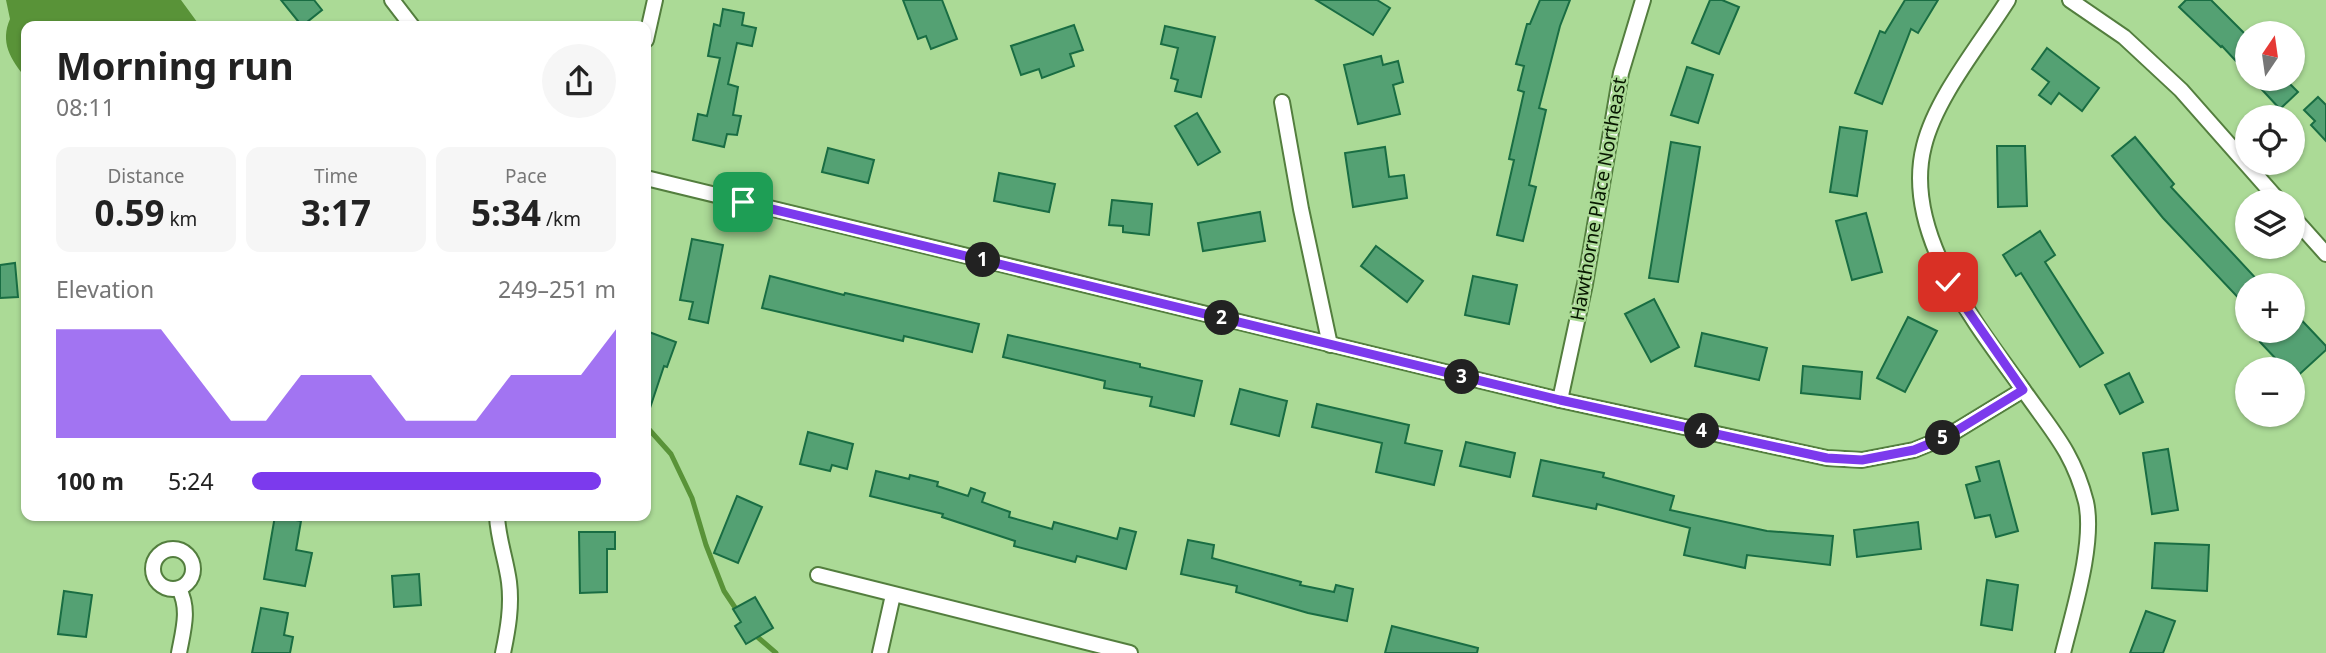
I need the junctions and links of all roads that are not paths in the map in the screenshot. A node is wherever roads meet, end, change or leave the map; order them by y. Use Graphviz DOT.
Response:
graph roads {
  1 [pos="392,0"];
  2 [pos="655,0"];
  3 [pos="1643,0"];
  4 [pos="2008,0"];
  5 [pos="2070,0"];
  6 [pos="408,21"];
  7 [pos="650,21"];
  8 [pos="1282,102"];
  9 [pos="651,179"];
  10 [pos="2268,189"];
  11 [pos="2305,231"];
  12 [pos="2326,254"];
  13 [pos="1330,345"];
  14 [pos="2023,390"];
  15 [pos="1560,400"];
  16 [pos="498,521"];
  17 [pos="818,575"];
  18 [pos="178,589"];
  19 [pos="893,595"];
  20 [pos="179,653"];
  21 [pos="503,653"];
  22 [pos="880,653"];
  23 [pos="1130,653"];
  24 [pos="2063,653"];
  1 -- 6 [label="street"];
  2 -- 7 [label="street"];
  3 -- 15 [label="street, Hawthorne Place Northeast"];
  4 -- 14 [label="street"];
  5 -- 10 [label="street"];
  8 -- 13 [label="street"];
  9 -- 13 [label="street"];
  11 -- 12 [label="street"];
  13 -- 15 [label="street"];
  14 -- 15 [label="street"];
  14 -- 24 [label="street"];
  16 -- 21 [label="street"];
  17 -- 19 [label="street"];
  18 -- 20 [label="street"];
  19 -- 22 [label="street"];
  19 -- 23 [label="street"];
}
